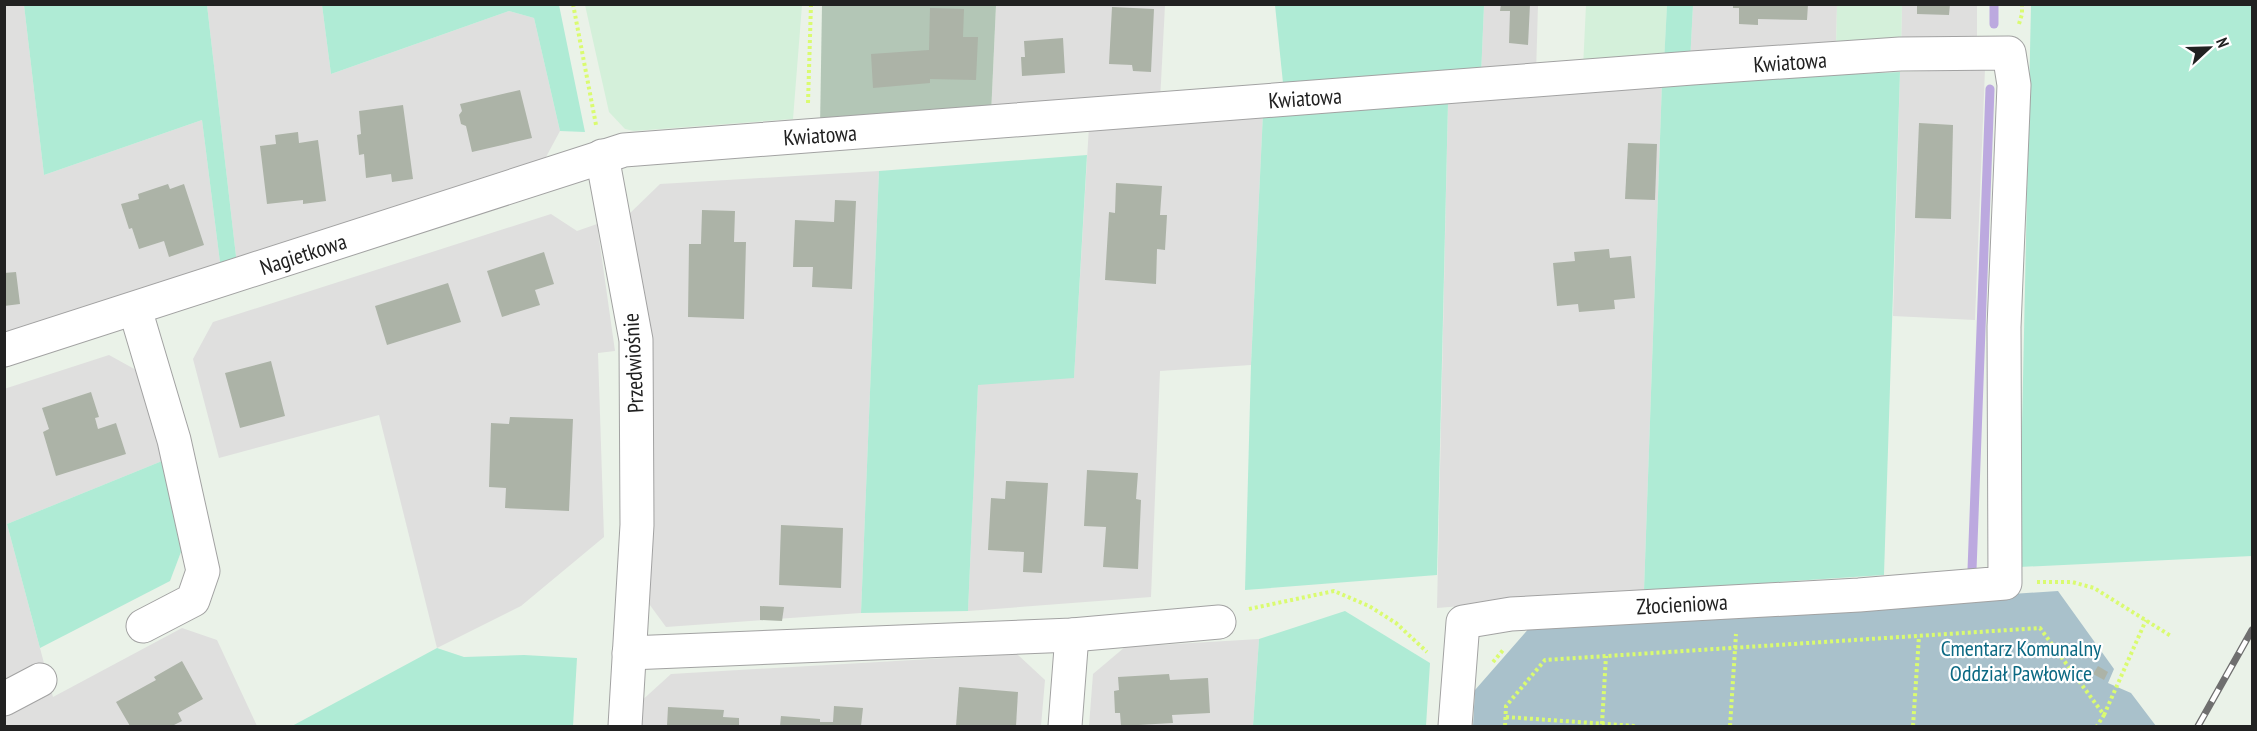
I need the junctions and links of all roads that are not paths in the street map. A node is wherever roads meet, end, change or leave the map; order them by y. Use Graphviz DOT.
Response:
graph roads {
  1 [pos="602,156"];
  2 [pos="135,309"];
  3 [pos="4,350"];
  4 [pos="2005,583"];
  5 [pos="1219,622"];
  6 [pos="143,626"];
  7 [pos="1072,634"];
  8 [pos="629,653"];
  9 [pos="40,680"];
  10 [pos="4,699"];
  11 [pos="625,726"];
  12 [pos="1065,726"];
  13 [pos="1455,726"];
  1 -- 2 [label="street, Nagietkowa"];
  1 -- 4 [label="street, Kwiatowa"];
  1 -- 8 [label="street, Przedwiośnie"];
  2 -- 3 [label="street, Nagietkowa"];
  2 -- 6 [label="street"];
  4 -- 13 [label="street, Złocieniowa"];
  5 -- 7 [label="street"];
  7 -- 8 [label="street"];
  7 -- 12 [label="street"];
  8 -- 11 [label="street, Przedwiośnie"];
  9 -- 10 [label="street"];
}
